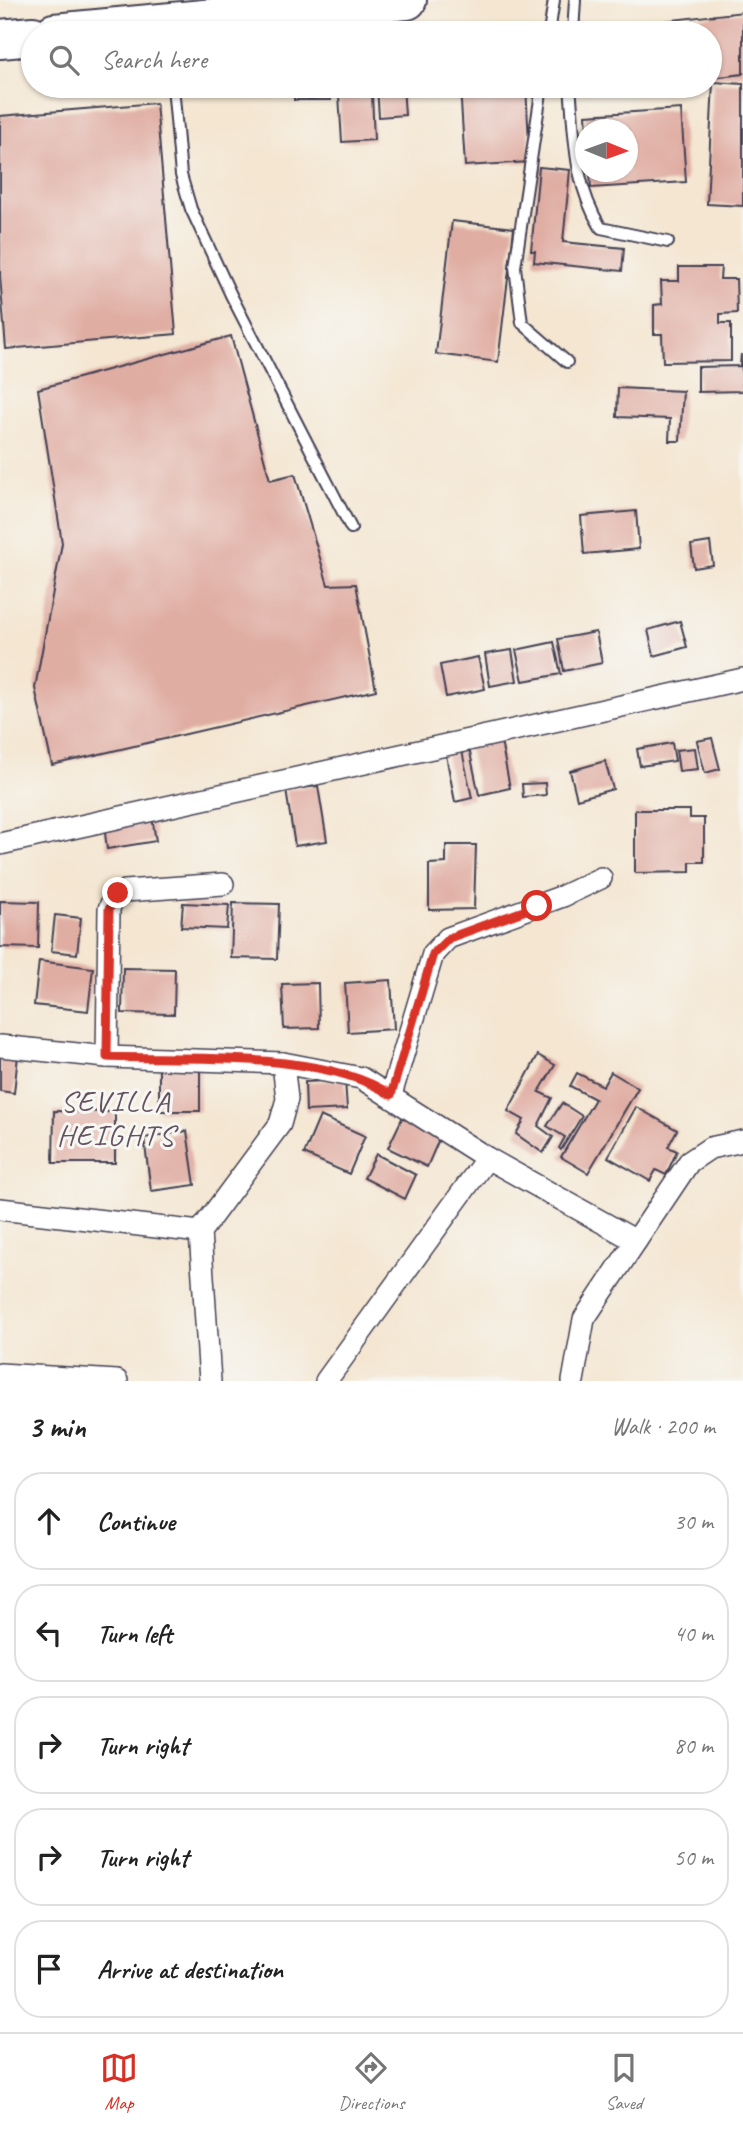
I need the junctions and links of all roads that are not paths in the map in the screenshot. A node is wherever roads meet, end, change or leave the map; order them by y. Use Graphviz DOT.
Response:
graph roads {
  1 [pos="554,0"];
  2 [pos="575,0"];
  3 [pos="383,1"];
  4 [pos="219,21"];
  5 [pos="551,21"];
  6 [pos="574,21"];
  7 [pos="21,37"];
  8 [pos="0,39"];
  9 [pos="174,98"];
  10 [pos="540,98"];
  11 [pos="571,98"];
  12 [pos="668,242"];
  13 [pos="567,362"];
  14 [pos="351,528"];
  15 [pos="743,679"];
  16 [pos="0,844"];
  17 [pos="601,878"];
  18 [pos="223,884"];
  19 [pos="0,1046"];
  20 [pos="107,1057"];
  21 [pos="283,1063"];
  22 [pos="391,1095"];
  23 [pos="743,1141"];
  24 [pos="487,1158"];
  25 [pos="0,1209"];
  26 [pos="200,1232"];
  27 [pos="636,1241"];
  28 [pos="0,1374"];
  29 [pos="117,1381"];
  30 [pos="211,1381"];
  31 [pos="326,1381"];
  32 [pos="573,1381"];
  1 -- 5 [label="lane"];
  2 -- 6 [label="lane"];
  3 -- 4 [label="highway"];
  7 -- 8 [label="highway"];
  9 -- 14 [label="lane"];
  10 -- 13 [label="lane"];
  11 -- 12 [label="lane"];
  15 -- 16 [label="street"];
  17 -- 22 [label="street"];
  18 -- 20 [label="street"];
  19 -- 20 [label="street"];
  20 -- 21 [label="street"];
  21 -- 22 [label="street"];
  21 -- 26 [label="street"];
  22 -- 24 [label="street"];
  23 -- 27 [label="street"];
  24 -- 27 [label="street"];
  24 -- 31 [label="street"];
  25 -- 26 [label="street"];
  26 -- 30 [label="street"];
  27 -- 32 [label="street"];
  28 -- 29 [label="street"];
}
